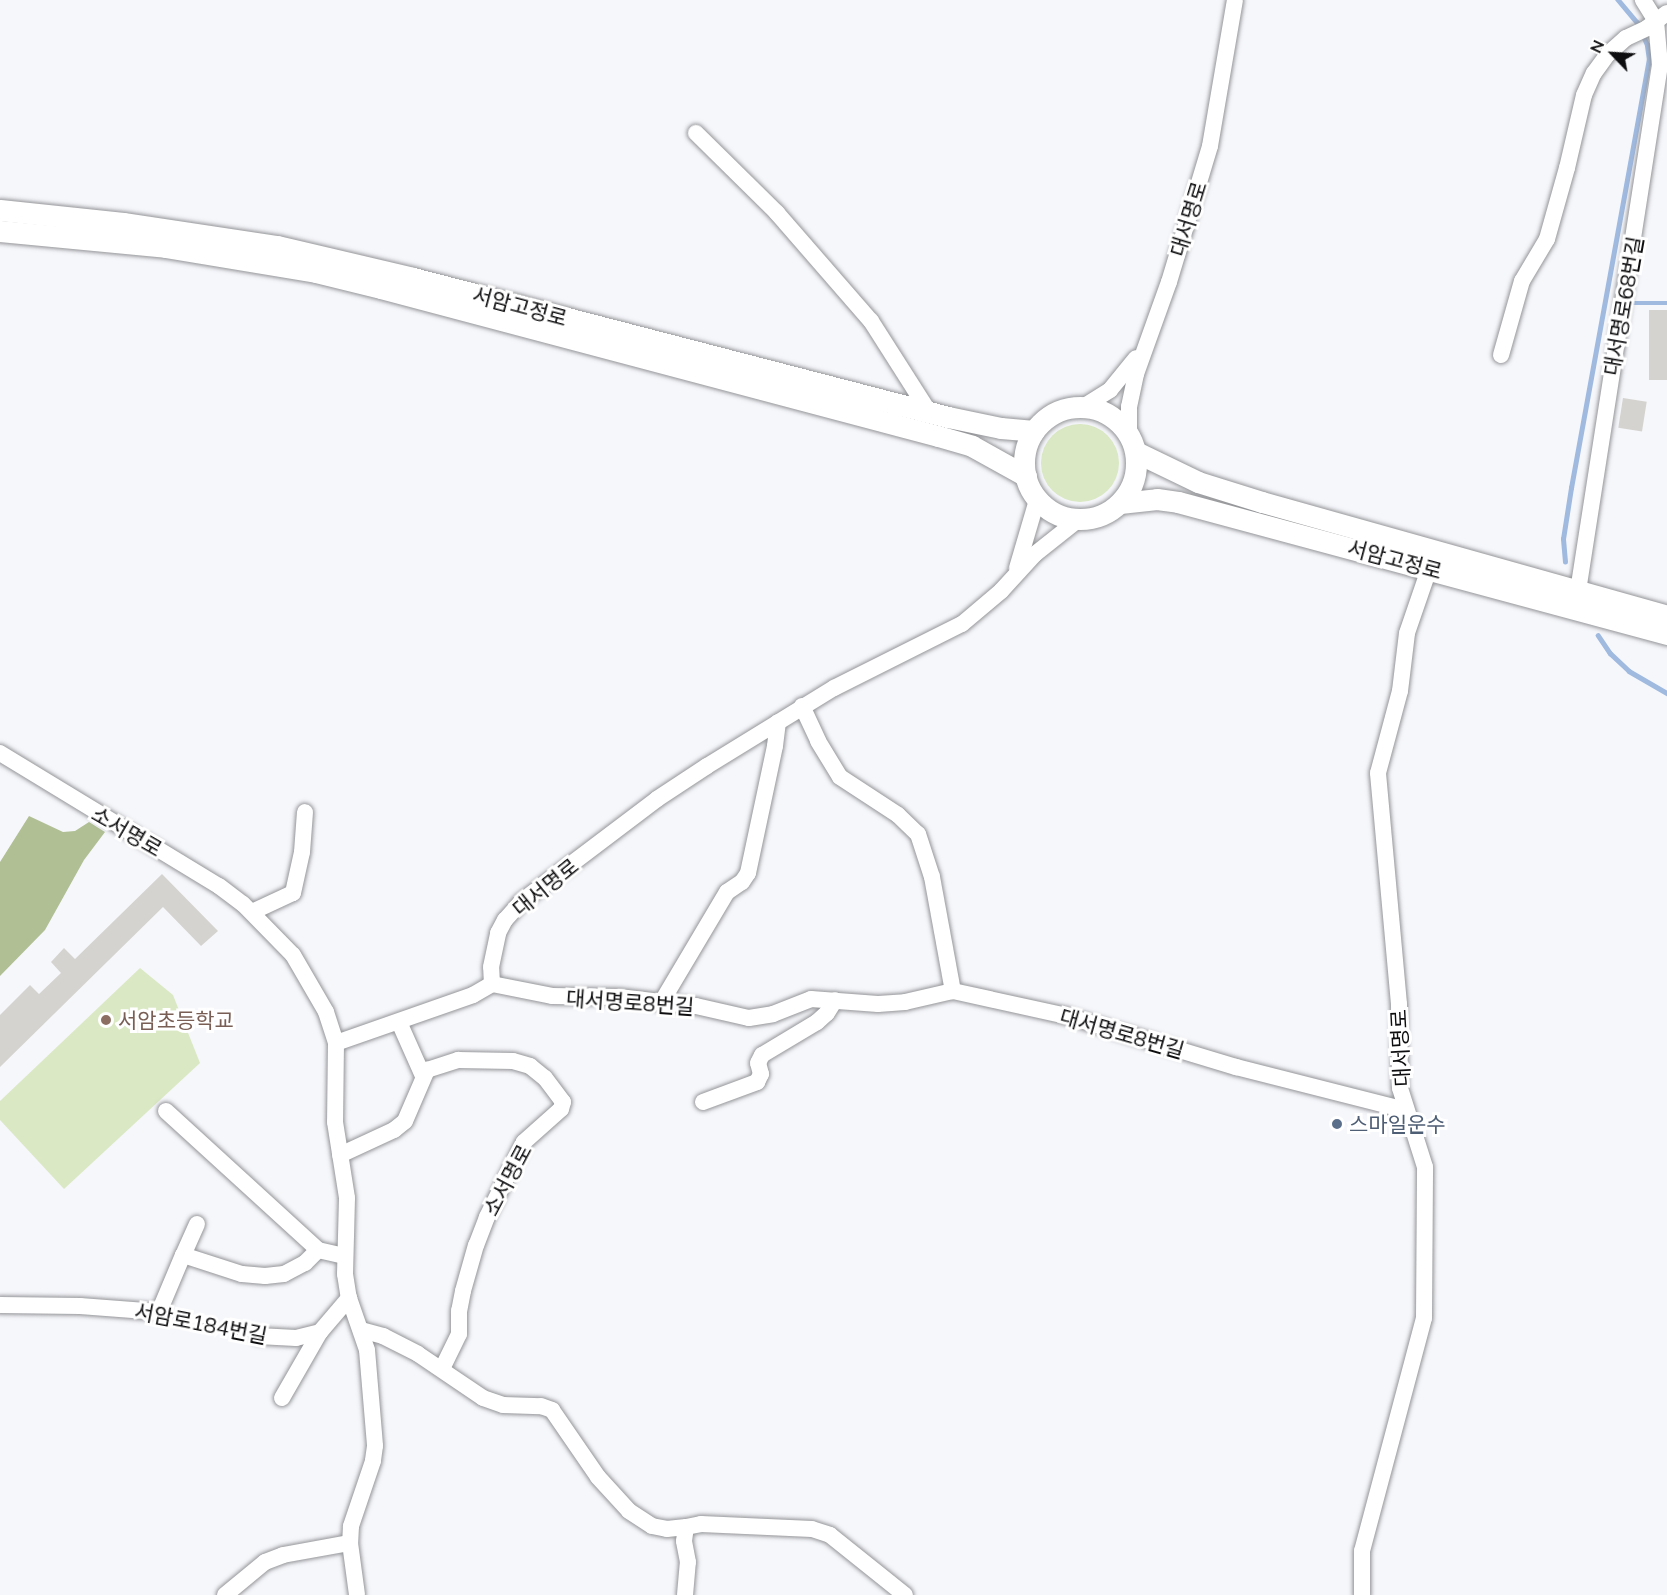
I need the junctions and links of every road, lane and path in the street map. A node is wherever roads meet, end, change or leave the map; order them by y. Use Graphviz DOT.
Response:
graph roads {
  1 [pos="1235,0"];
  2 [pos="1643,0"];
  3 [pos="1657,20"];
  4 [pos="696,133"];
  5 [pos="0,210"];
  6 [pos="0,231"];
  7 [pos="1146,342"];
  8 [pos="1501,355"];
  9 [pos="1083,407"];
  10 [pos="929,412"];
  11 [pos="1034,430"];
  12 [pos="1132,443"];
  13 [pos="1026,476"];
  14 [pos="1037,500"];
  15 [pos="1120,503"];
  16 [pos="1079,519"];
  17 [pos="1429,569"];
  18 [pos="1016,572"];
  19 [pos="1578,591"];
  20 [pos="1667,616"];
  21 [pos="1667,634"];
  22 [pos="802,706"];
  23 [pos="777,722"];
  24 [pos="0,753"];
  25 [pos="305,812"];
  26 [pos="252,912"];
  27 [pos="492,984"];
  28 [pos="954,991"];
  29 [pos="836,1000"];
  30 [pos="660,1003"];
  31 [pos="399,1022"];
  32 [pos="336,1043"];
  33 [pos="423,1076"];
  34 [pos="703,1102"];
  35 [pos="1406,1110"];
  36 [pos="166,1111"];
  37 [pos="340,1155"];
  38 [pos="197,1224"];
  39 [pos="318,1250"];
  40 [pos="183,1255"];
  41 [pos="344,1256"];
  42 [pos="349,1298"];
  43 [pos="0,1305"];
  44 [pos="159,1312"];
  45 [pos="361,1330"];
  46 [pos="320,1332"];
  47 [pos="258,1336"];
  48 [pos="442,1369"];
  49 [pos="282,1398"];
  50 [pos="686,1527"];
  51 [pos="350,1543"];
  52 [pos="225,1595"];
  53 [pos="357,1595"];
  54 [pos="685,1595"];
  55 [pos="905,1595"];
  56 [pos="1362,1595"];
  1 -- 7 [label="street, 대서명로"];
  2 -- 3 [label="street, 대서명로68번길"];
  3 -- 8 [label="street"];
  3 -- 19 [label="street, 대서명로68번길"];
  4 -- 10 [label="street"];
  5 -- 10 [label="main road, 서암고정로"];
  6 -- 13 [label="main road, 서암고정로"];
  7 -- 9 [label="street"];
  7 -- 12 [label="street, 대서명로"];
  9 -- 11 [label="main road"];
  9 -- 12 [label="main road"];
  10 -- 11 [label="main road, 서암고정로"];
  11 -- 13 [label="main road"];
  12 -- 15 [label="main road"];
  12 -- 19 [label="main road, 서암고정로"];
  13 -- 14 [label="main road"];
  14 -- 16 [label="main road"];
  14 -- 18 [label="street"];
  15 -- 16 [label="main road"];
  15 -- 17 [label="main road, 서암고정로"];
  16 -- 18 [label="street, 대서명로"];
  17 -- 21 [label="main road, 서암고정로"];
  17 -- 35 [label="street, 대서명로"];
  18 -- 22 [label="street, 대서명로"];
  19 -- 20 [label="main road, 서암고정로"];
  22 -- 23 [label="street, 대서명로"];
  22 -- 28 [label="street"];
  23 -- 27 [label="street, 대서명로"];
  23 -- 30 [label="street"];
  24 -- 26 [label="street, 소서명로"];
  25 -- 26 [label="street"];
  26 -- 32 [label="street, 소서명로"];
  27 -- 30 [label="street, 대서명로8번길"];
  27 -- 31 [label="street"];
  28 -- 29 [label="street, 대서명로8번길"];
  28 -- 35 [label="street, 대서명로8번길"];
  29 -- 30 [label="street, 대서명로8번길"];
  29 -- 34 [label="street"];
  31 -- 32 [label="street"];
  31 -- 33 [label="street"];
  32 -- 37 [label="street, 소서명로"];
  33 -- 37 [label="street"];
  33 -- 48 [label="street, 소서명로"];
  35 -- 56 [label="street, 대서명로"];
  36 -- 39 [label="street"];
  37 -- 41 [label="street, 소서명로"];
  38 -- 40 [label="street"];
  39 -- 40 [label="street"];
  39 -- 41 [label="street"];
  40 -- 44 [label="street"];
  41 -- 42 [label="street, 소서명로"];
  42 -- 45 [label="street, 소서명로"];
  42 -- 46 [label="street"];
  43 -- 44 [label="street, 서암로184번길"];
  44 -- 47 [label="path, 서암로184번길"];
  45 -- 48 [label="street"];
  45 -- 51 [label="street, 소서명로"];
  46 -- 47 [label="street, 서암로184번길"];
  46 -- 49 [label="street"];
  48 -- 50 [label="street"];
  50 -- 54 [label="street"];
  50 -- 55 [label="street"];
  51 -- 52 [label="street"];
  51 -- 53 [label="street, 소서명로"];
}
